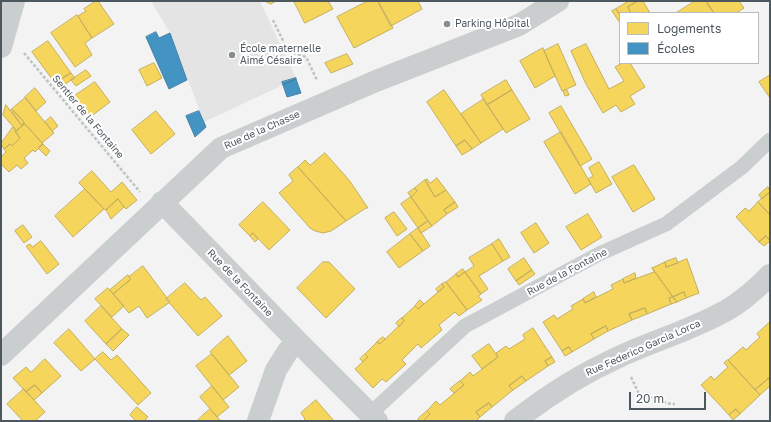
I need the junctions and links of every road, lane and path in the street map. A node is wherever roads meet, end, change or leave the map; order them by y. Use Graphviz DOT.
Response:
graph roads {
  1 [pos="14,1"];
  2 [pos="558,1"];
  3 [pos="273,20"];
  4 [pos="1,46"];
  5 [pos="311,68"];
  6 [pos="770,140"];
  7 [pos="162,202"];
  8 [pos="770,275"];
  9 [pos="297,342"];
  10 [pos="1,355"];
  11 [pos="621,356"];
  12 [pos="675,404"];
  13 [pos="374,417"];
  14 [pos="258,421"];
  15 [pos="515,421"];
  1 -- 4 [label="street"];
  2 -- 7 [label="street, Rue de la Chasse"];
  3 -- 5 [label="path"];
  4 -- 7 [label="path, Sentier de la Fontaine"];
  6 -- 13 [label="lane, Rue de la Fontaine"];
  7 -- 9 [label="street, Rue de la Fontaine"];
  7 -- 10 [label="street, Rue de la Chasse"];
  8 -- 11 [label="street, Rue Federico Garcia Lorca"];
  9 -- 13 [label="street, Rue de la Fontaine"];
  9 -- 14 [label="street"];
  11 -- 12 [label="path"];
  11 -- 15 [label="street, Rue Federico Garcia Lorca"];
}
